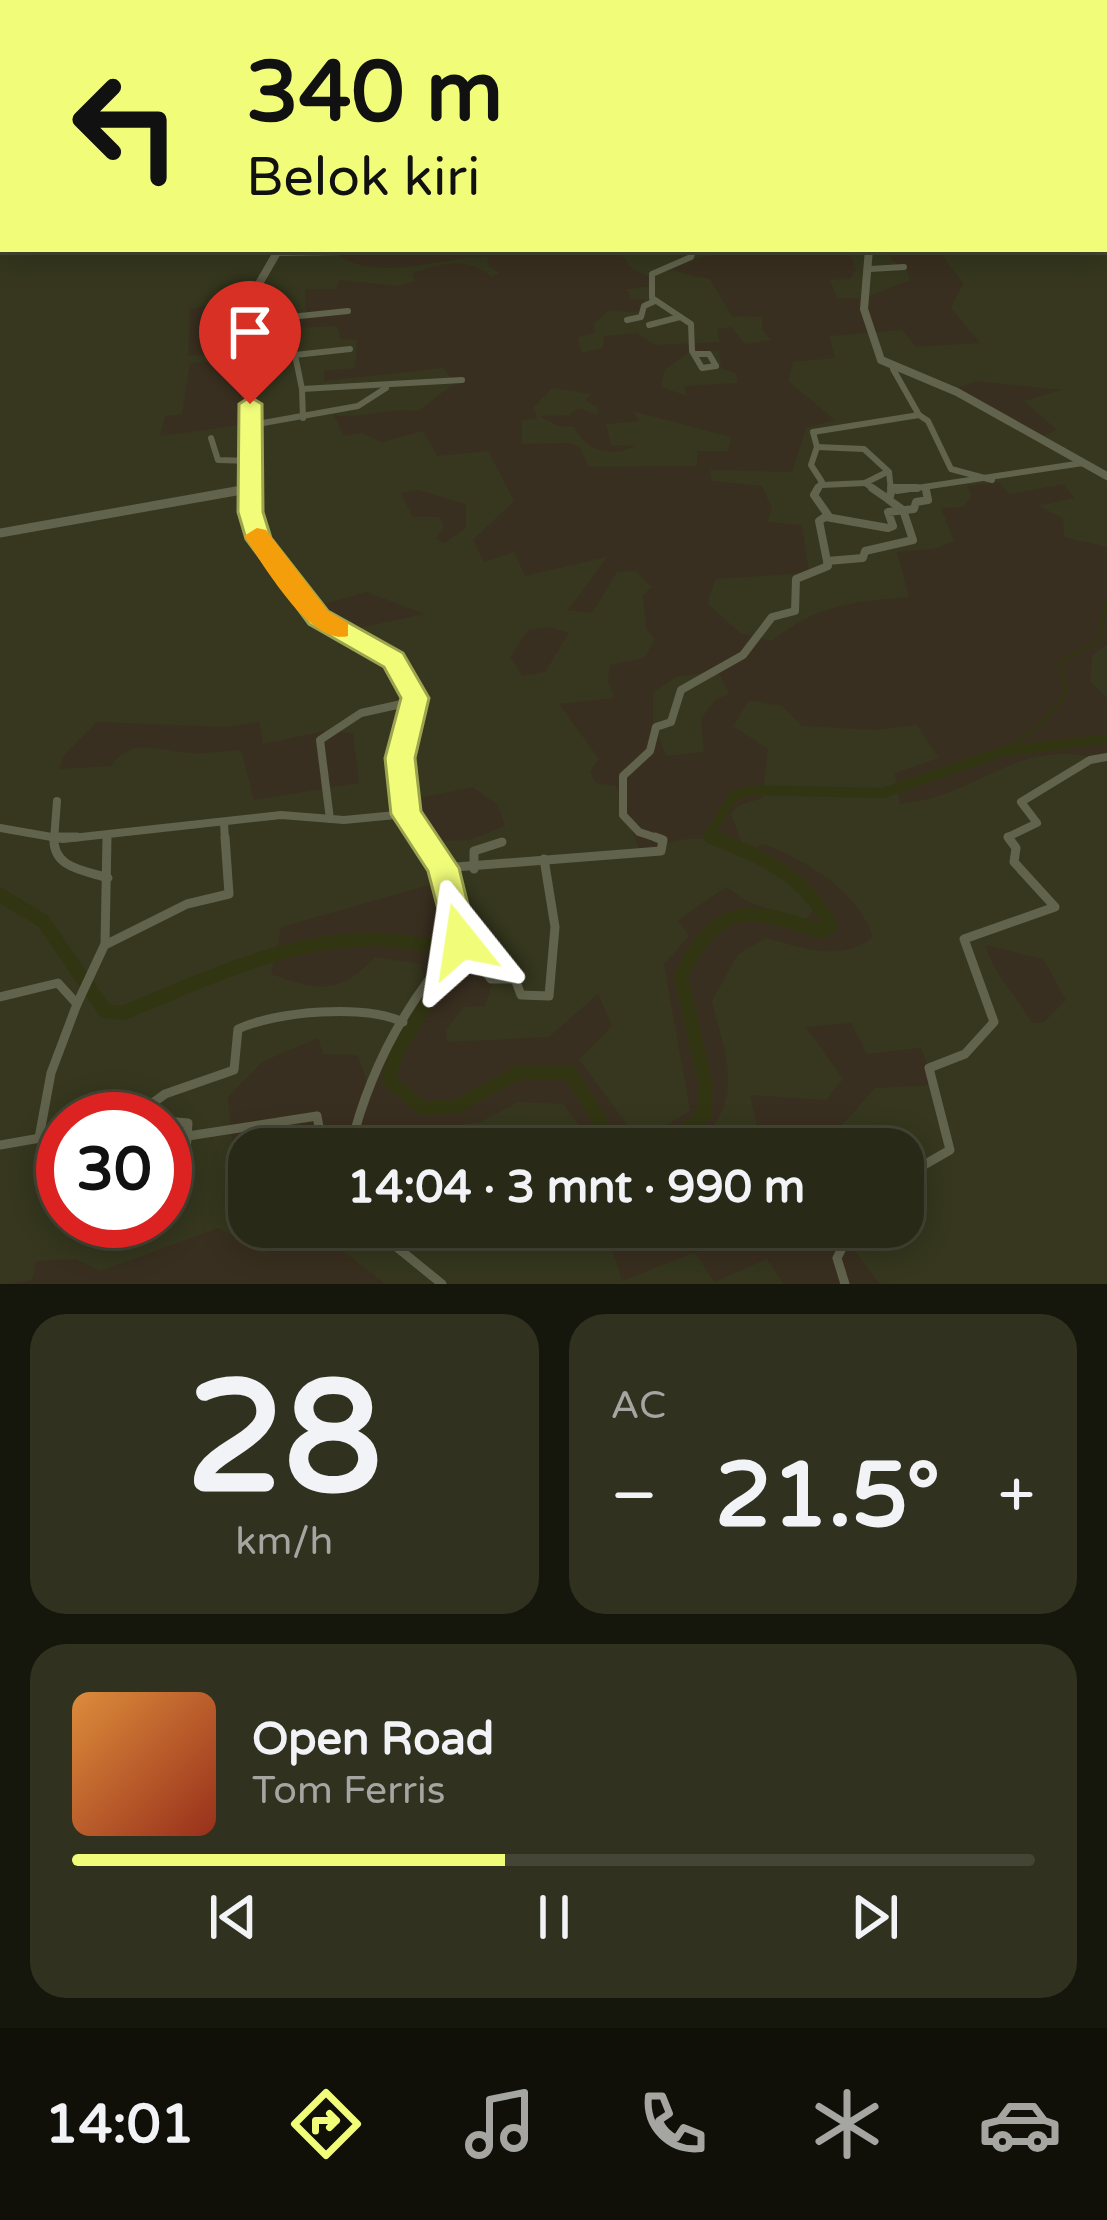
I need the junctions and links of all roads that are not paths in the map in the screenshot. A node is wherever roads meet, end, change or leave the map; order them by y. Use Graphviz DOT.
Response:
graph roads {
  1 [pos="276,252"];
  2 [pos="693,252"];
  3 [pos="868,252"];
  4 [pos="904,268"];
  5 [pos="870,269"];
  6 [pos="655,302"];
  7 [pos="347,311"];
  8 [pos="680,317"];
  9 [pos="627,320"];
  10 [pos="251,321"];
  11 [pos="650,325"];
  12 [pos="350,349"];
  13 [pos="296,355"];
  14 [pos="696,355"];
  15 [pos="251,359"];
  16 [pos="892,369"];
  17 [pos="250,376"];
  18 [pos="271,376"];
  19 [pos="462,380"];
  20 [pos="388,387"];
  21 [pos="302,389"];
  22 [pos="919,415"];
  23 [pos="303,418"];
  24 [pos="252,425"];
  25 [pos="211,438"];
  26 [pos="817,447"];
  27 [pos="253,461"];
  28 [pos="1083,464"];
  29 [pos="889,472"];
  30 [pos="1107,476"];
  31 [pos="992,480"];
  32 [pos="865,483"];
  33 [pos="821,485"];
  34 [pos="253,488"];
  35 [pos="926,490"];
  36 [pos="890,496"];
  37 [pos="903,510"];
  38 [pos="826,517"];
  39 [pos="0,532"];
  40 [pos="827,561"];
  41 [pos="416,701"];
  42 [pos="1107,758"];
  43 [pos="56,801"];
  44 [pos="406,814"];
  45 [pos="330,819"];
  46 [pos="224,823"];
  47 [pos="0,827"];
  48 [pos="107,836"];
  49 [pos="55,838"];
  50 [pos="502,842"];
  51 [pos="544,859"];
  52 [pos="443,868"];
  53 [pos="474,869"];
  54 [pos="108,878"];
  55 [pos="461,941"];
  56 [pos="107,944"];
  57 [pos="0,997"];
  58 [pos="77,1004"];
  59 [pos="403,1022"];
  60 [pos="47,1092"];
  61 [pos="172,1092"];
  62 [pos="240,1128"];
  63 [pos="319,1128"];
  64 [pos="354,1128"];
  65 [pos="228,1130"];
  66 [pos="192,1135"];
  67 [pos="36,1139"];
  68 [pos="0,1145"];
  69 [pos="924,1165"];
  70 [pos="398,1248"];
  71 [pos="842,1248"];
  72 [pos="442,1284"];
  73 [pos="845,1284"];
  1 -- 10 [label="street"];
  2 -- 6 [label="street"];
  3 -- 5 [label="street"];
  4 -- 5 [label="street"];
  5 -- 16 [label="street"];
  6 -- 8 [label="street"];
  6 -- 9 [label="street"];
  7 -- 10 [label="street"];
  8 -- 11 [label="street"];
  8 -- 14 [label="street"];
  10 -- 15 [label="street"];
  12 -- 13 [label="street"];
  13 -- 15 [label="street"];
  13 -- 21 [label="street"];
  15 -- 17 [label="street"];
  16 -- 22 [label="street"];
  16 -- 28 [label="street"];
  17 -- 18 [label="street"];
  17 -- 24 [label="street"];
  19 -- 20 [label="street"];
  20 -- 21 [label="street"];
  20 -- 23 [label="street"];
  21 -- 23 [label="street"];
  22 -- 26 [label="street"];
  22 -- 31 [label="street"];
  23 -- 24 [label="street"];
  24 -- 27 [label="street"];
  25 -- 27 [label="street"];
  26 -- 29 [label="street"];
  26 -- 33 [label="street"];
  27 -- 34 [label="street"];
  28 -- 30 [label="street"];
  28 -- 31 [label="street"];
  29 -- 32 [label="street"];
  29 -- 36 [label="street"];
  31 -- 35 [label="street"];
  32 -- 33 [label="street"];
  32 -- 36 [label="street"];
  33 -- 38 [label="street"];
  34 -- 39 [label="street"];
  34 -- 41 [label="street"];
  35 -- 36 [label="street"];
  35 -- 37 [label="street"];
  36 -- 37 [label="street"];
  37 -- 38 [label="street"];
  37 -- 40 [label="street"];
  38 -- 40 [label="street"];
  40 -- 51 [label="street"];
  41 -- 44 [label="street"];
  41 -- 45 [label="street"];
  42 -- 69 [label="street"];
  43 -- 49 [label="street"];
  44 -- 45 [label="street"];
  44 -- 52 [label="street"];
  45 -- 46 [label="street"];
  46 -- 48 [label="street"];
  46 -- 56 [label="street"];
  47 -- 49 [label="street"];
  48 -- 49 [label="street"];
  48 -- 54 [label="street"];
  49 -- 54 [label="street"];
  50 -- 53 [label="street"];
  51 -- 53 [label="street"];
  51 -- 55 [label="street"];
  52 -- 53 [label="street"];
  52 -- 55 [label="street"];
  54 -- 56 [label="street"];
  55 -- 59 [label="street"];
  56 -- 58 [label="street"];
  57 -- 60 [label="street"];
  59 -- 61 [label="street"];
  59 -- 64 [label="street"];
  62 -- 63 [label="street"];
  65 -- 66 [label="street"];
  67 -- 68 [label="street"];
  70 -- 72 [label="street"];
  71 -- 73 [label="street"];
}
